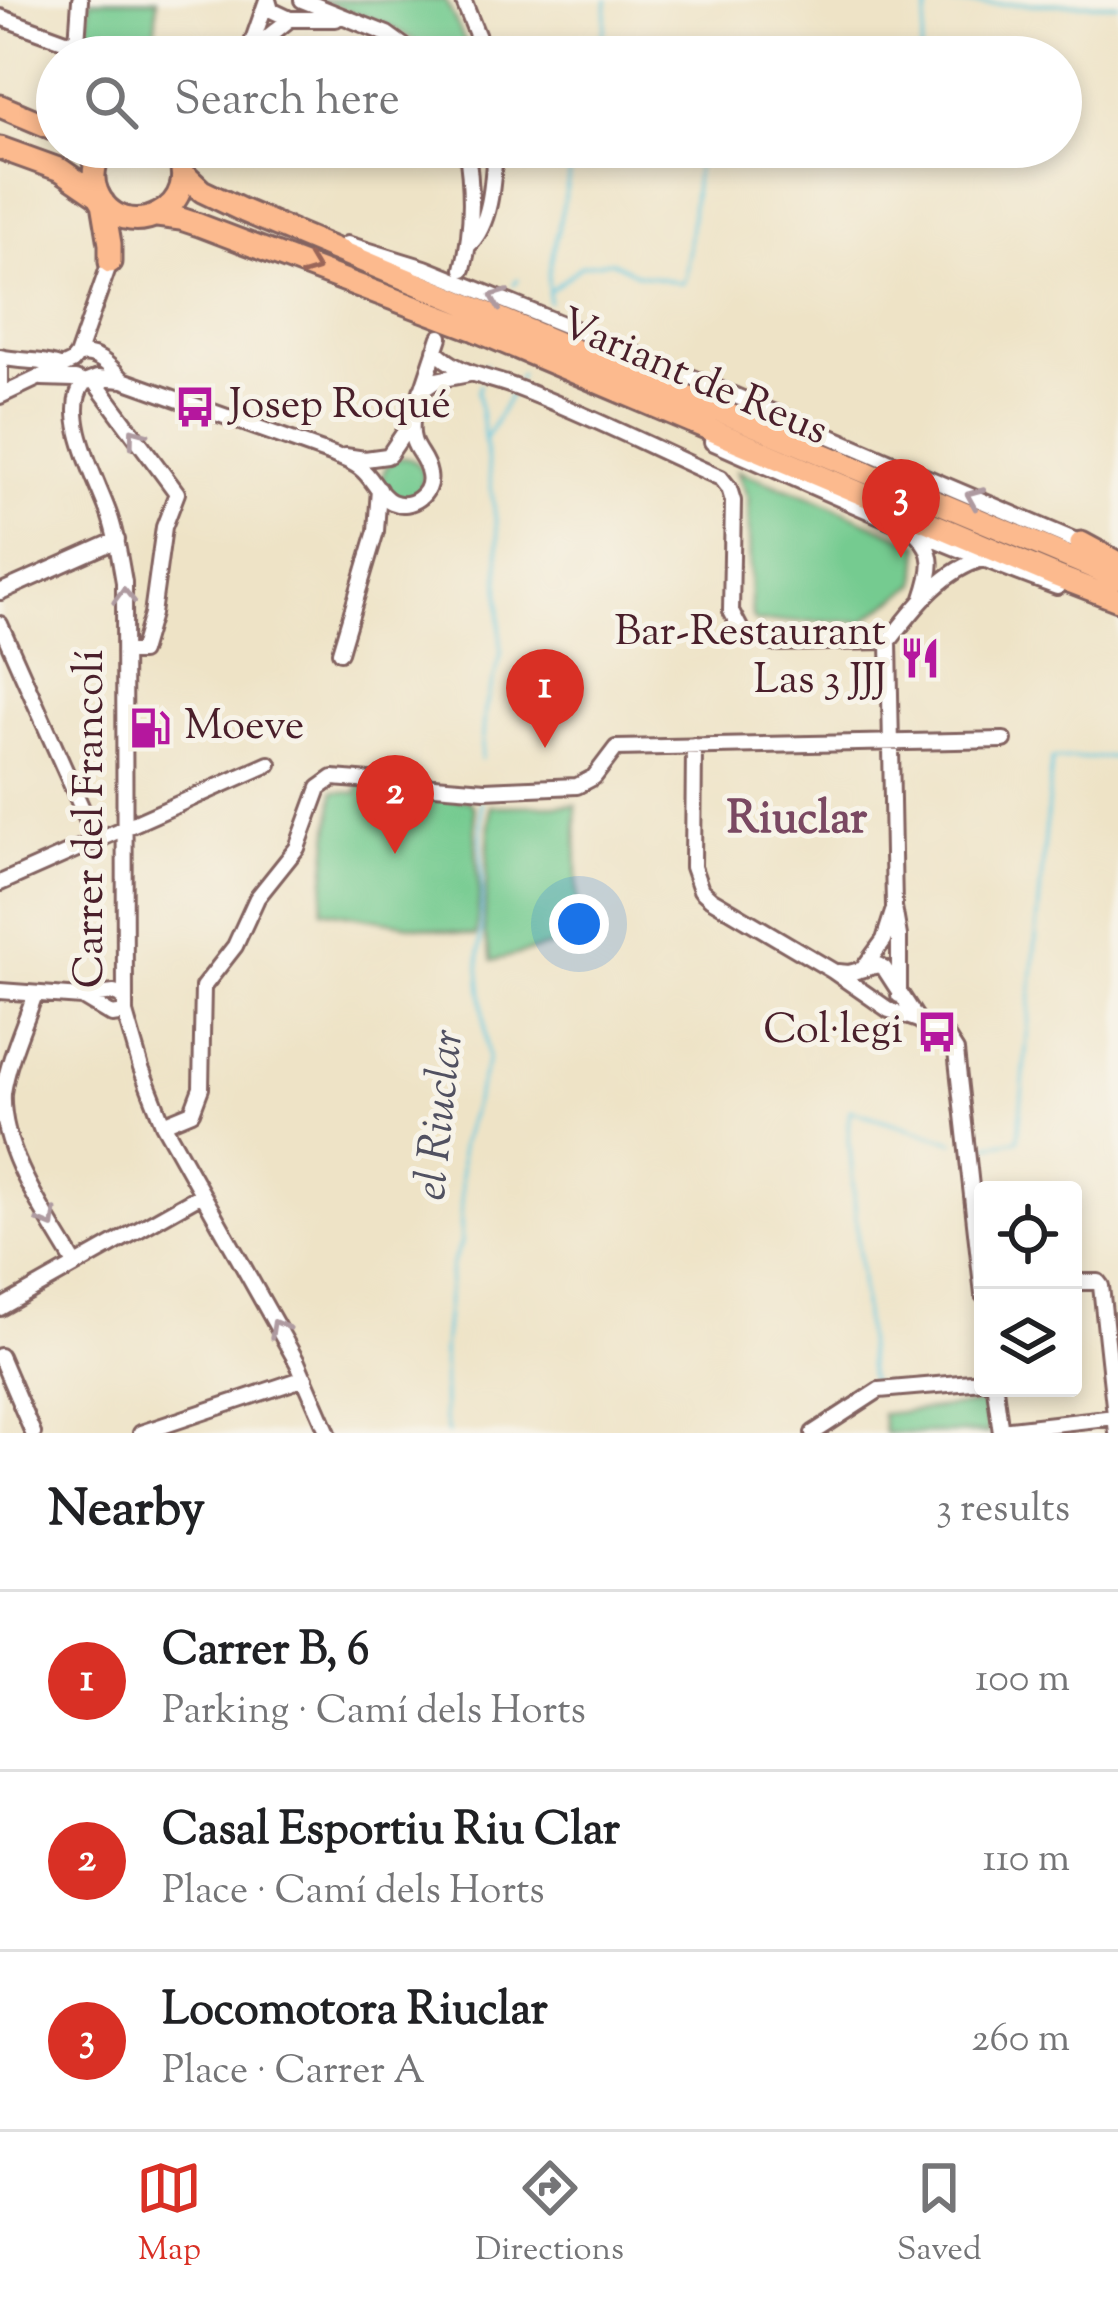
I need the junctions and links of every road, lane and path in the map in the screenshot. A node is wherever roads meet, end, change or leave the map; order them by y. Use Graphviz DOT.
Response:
graph roads {
  1 [pos="80,0"];
  2 [pos="268,0"];
  3 [pos="302,0"];
  4 [pos="463,0"];
  5 [pos="0,17"];
  6 [pos="290,19"];
  7 [pos="347,19"];
  8 [pos="43,36"];
  9 [pos="78,36"];
  10 [pos="256,36"];
  11 [pos="269,36"];
  12 [pos="390,36"];
  13 [pos="478,36"];
  14 [pos="0,106"];
  15 [pos="0,121"];
  16 [pos="36,126"];
  17 [pos="36,130"];
  18 [pos="0,148"];
  19 [pos="36,161"];
  20 [pos="56,168"];
  21 [pos="95,168"];
  22 [pos="180,168"];
  23 [pos="188,168"];
  24 [pos="468,168"];
  25 [pos="494,168"];
  26 [pos="100,199"];
  27 [pos="152,218"];
  28 [pos="314,235"];
  29 [pos="469,245"];
  30 [pos="110,262"];
  31 [pos="463,269"];
  32 [pos="97,302"];
  33 [pos="0,358"];
  34 [pos="98,358"];
  35 [pos="80,372"];
  36 [pos="469,374"];
  37 [pos="123,380"];
  38 [pos="25,385"];
  39 [pos="616,389"];
  40 [pos="0,392"];
  41 [pos="421,392"];
  42 [pos="412,421"];
  43 [pos="686,430"];
  44 [pos="334,455"];
  45 [pos="388,456"];
  46 [pos="422,459"];
  47 [pos="378,487"];
  48 [pos="397,504"];
  49 [pos="911,529"];
  50 [pos="376,531"];
  51 [pos="117,540"];
  52 [pos="1081,543"];
  53 [pos="984,559"];
  54 [pos="1118,563"];
  55 [pos="0,592"];
  56 [pos="1108,592"];
  57 [pos="923,598"];
  58 [pos="0,624"];
  59 [pos="889,640"];
  60 [pos="124,652"];
  61 [pos="340,652"];
  62 [pos="1004,740"];
  63 [pos="892,743"];
  64 [pos="694,746"];
  65 [pos="269,764"];
  66 [pos="124,828"];
  67 [pos="95,840"];
  68 [pos="0,883"];
  69 [pos="894,907"];
  70 [pos="862,969"];
  71 [pos="833,971"];
  72 [pos="0,991"];
  73 [pos="35,994"];
  74 [pos="899,995"];
  75 [pos="872,998"];
  76 [pos="124,1005"];
  77 [pos="918,1020"];
  78 [pos="163,1124"];
  79 [pos="202,1194"];
  80 [pos="75,1264"];
  81 [pos="1082,1281"];
  82 [pos="983,1289"];
  83 [pos="0,1308"];
  84 [pos="0,1356"];
  85 [pos="305,1378"];
  86 [pos="974,1382"];
  87 [pos="996,1397"];
  88 [pos="1116,1425"];
  89 [pos="1001,1431"];
  90 [pos="33,1433"];
  91 [pos="141,1433"];
  92 [pos="328,1433"];
  93 [pos="813,1433"];
  1 -- 9 [label="street"];
  2 -- 6 [label="street"];
  2 -- 10 [label="street"];
  3 -- 7 [label="street"];
  4 -- 13 [label="street"];
  5 -- 8 [label="street"];
  6 -- 7 [label="street"];
  6 -- 11 [label="street"];
  7 -- 12 [label="street"];
  14 -- 16 [label="highway"];
  15 -- 17 [label="highway"];
  18 -- 19 [label="highway"];
  20 -- 26 [label="highway"];
  21 -- 26 [label="highway"];
  22 -- 27 [label="highway"];
  23 -- 28 [label="highway, Variant de Reus"];
  24 -- 29 [label="street"];
  25 -- 29 [label="street"];
  26 -- 27 [label="highway"];
  26 -- 30 [label="highway"];
  27 -- 30 [label="highway"];
  27 -- 39 [label="highway, Variant de Reus, one-way"];
  52 -- 28 [label="street, one-way"];
  28 -- 56 [label="highway, Variant de Reus"];
  29 -- 31 [label="street"];
  30 -- 32 [label="street, Carrer del Francolí"];
  32 -- 34 [label="street, Carrer del Francolí"];
  32 -- 35 [label="street, Carrer del Francolí"];
  33 -- 35 [label="street"];
  33 -- 38 [label="street"];
  33 -- 40 [label="street"];
  34 -- 35 [label="street, Carrer del Francolí"];
  34 -- 35 [label="street"];
  34 -- 37 [label="street"];
  35 -- 37 [label="street"];
  35 -- 38 [label="street"];
  35 -- 51 [label="street, Carrer del Francolí"];
  60 -- 35 [label="street, one-way"];
  36 -- 41 [label="street"];
  36 -- 41 [label="street"];
  36 -- 59 [label="street"];
  37 -- 44 [label="street"];
  38 -- 40 [label="street"];
  39 -- 43 [label="highway"];
  39 -- 56 [label="highway, Variant de Reus"];
  41 -- 42 [label="street"];
  42 -- 45 [label="street"];
  42 -- 46 [label="street"];
  43 -- 49 [label="street"];
  44 -- 45 [label="street"];
  44 -- 47 [label="street"];
  45 -- 46 [label="street"];
  45 -- 47 [label="street"];
  46 -- 48 [label="street"];
  47 -- 48 [label="street"];
  47 -- 50 [label="street"];
  48 -- 50 [label="street"];
  49 -- 53 [label="street"];
  49 -- 57 [label="street"];
  50 -- 61 [label="street"];
  51 -- 55 [label="street"];
  60 -- 51 [label="street, Carrer del Francolí, one-way"];
  52 -- 54 [label="highway"];
  53 -- 56 [label="street"];
  53 -- 57 [label="street"];
  57 -- 59 [label="street"];
  58 -- 67 [label="street"];
  59 -- 63 [label="street"];
  60 -- 66 [label="street, Carrer del Francolí"];
  62 -- 63 [label="street"];
  63 -- 64 [label="street"];
  63 -- 69 [label="street"];
  64 -- 71 [label="street"];
  64 -- 78 [label="street"];
  65 -- 66 [label="street"];
  66 -- 67 [label="street"];
  66 -- 76 [label="street, Carrer del Francolí"];
  67 -- 68 [label="street"];
  69 -- 70 [label="street"];
  69 -- 74 [label="street"];
  70 -- 71 [label="street"];
  70 -- 74 [label="street"];
  70 -- 75 [label="street"];
  71 -- 75 [label="street"];
  72 -- 73 [label="street"];
  73 -- 76 [label="street"];
  73 -- 80 [label="street, one-way"];
  74 -- 77 [label="street"];
  75 -- 77 [label="street"];
  76 -- 78 [label="street, Carrer del Francolí"];
  77 -- 82 [label="street"];
  78 -- 79 [label="street, Carrer del Francolí"];
  79 -- 80 [label="street"];
  85 -- 79 [label="street, Carrer del Francolí, one-way"];
  80 -- 83 [label="street"];
  81 -- 88 [label="street"];
  84 -- 90 [label="street"];
  85 -- 91 [label="street"];
  85 -- 92 [label="street, Carrer del Francolí"];
  86 -- 93 [label="street"];
  87 -- 89 [label="street"];
  88 -- 89 [label="street"];
}
